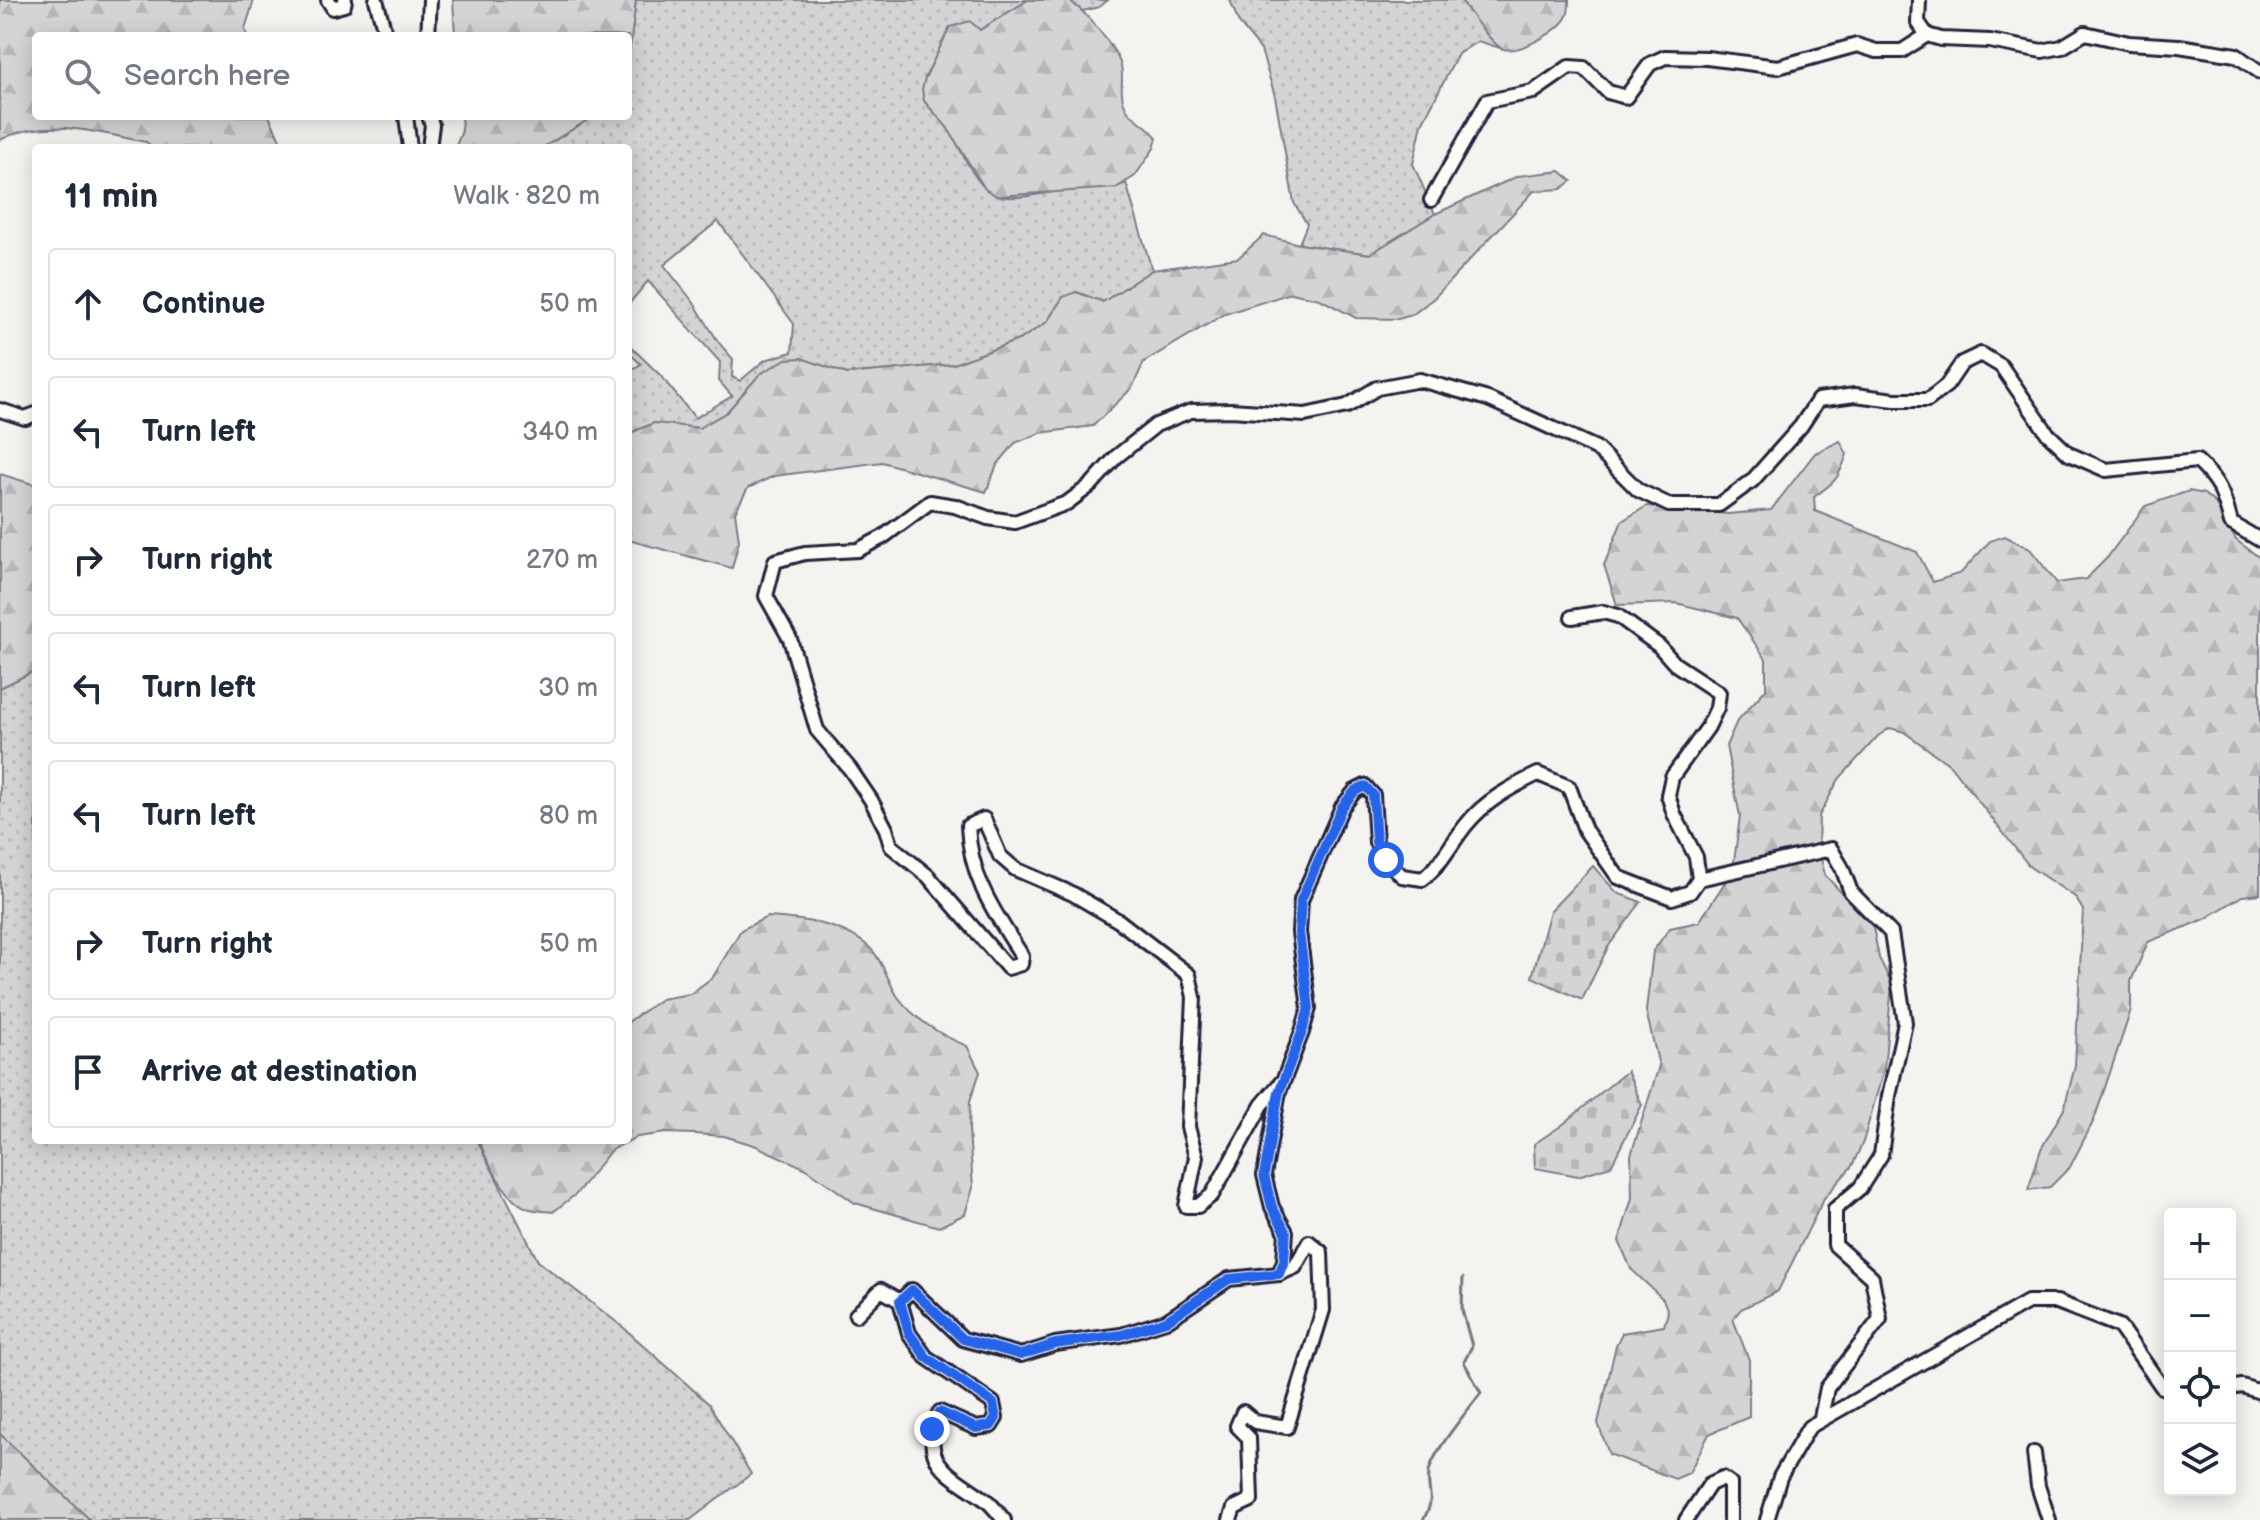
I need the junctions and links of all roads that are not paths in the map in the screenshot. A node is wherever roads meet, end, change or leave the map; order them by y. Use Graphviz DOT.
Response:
graph roads {
  1 [pos="328,0"];
  2 [pos="345,0"];
  3 [pos="376,0"];
  4 [pos="430,0"];
  5 [pos="1919,0"];
  6 [pos="385,32"];
  7 [pos="428,32"];
  8 [pos="1927,35"];
  9 [pos="2260,72"];
  10 [pos="406,120"];
  11 [pos="430,120"];
  12 [pos="410,144"];
  13 [pos="430,144"];
  14 [pos="1431,200"];
  15 [pos="0,410"];
  16 [pos="32,415"];
  17 [pos="2260,540"];
  18 [pos="1572,617"];
  19 [pos="1699,879"];
  20 [pos="1284,1079"];
  21 [pos="1279,1274"];
  22 [pos="900,1301"];
  23 [pos="856,1315"];
  24 [pos="2236,1387"];
  25 [pos="2164,1388"];
  26 [pos="2260,1392"];
  27 [pos="1821,1418"];
  28 [pos="2034,1453"];
  29 [pos="1004,1520"];
  30 [pos="1230,1520"];
  31 [pos="1686,1520"];
  32 [pos="1730,1520"];
  33 [pos="1767,1520"];
  34 [pos="2049,1520"];
  1 -- 2 [label="street"];
  3 -- 6 [label="street"];
  4 -- 7 [label="street"];
  5 -- 8 [label="street"];
  8 -- 9 [label="street"];
  8 -- 14 [label="street"];
  10 -- 12 [label="street"];
  11 -- 13 [label="street"];
  15 -- 16 [label="street"];
  17 -- 20 [label="street"];
  18 -- 19 [label="street"];
  19 -- 20 [label="street"];
  19 -- 27 [label="street"];
  20 -- 21 [label="street"];
  21 -- 22 [label="street"];
  21 -- 30 [label="street"];
  22 -- 23 [label="street"];
  22 -- 29 [label="street"];
  24 -- 26 [label="street"];
  25 -- 27 [label="street"];
  27 -- 33 [label="street"];
  28 -- 34 [label="street"];
  31 -- 32 [label="street"];
}
